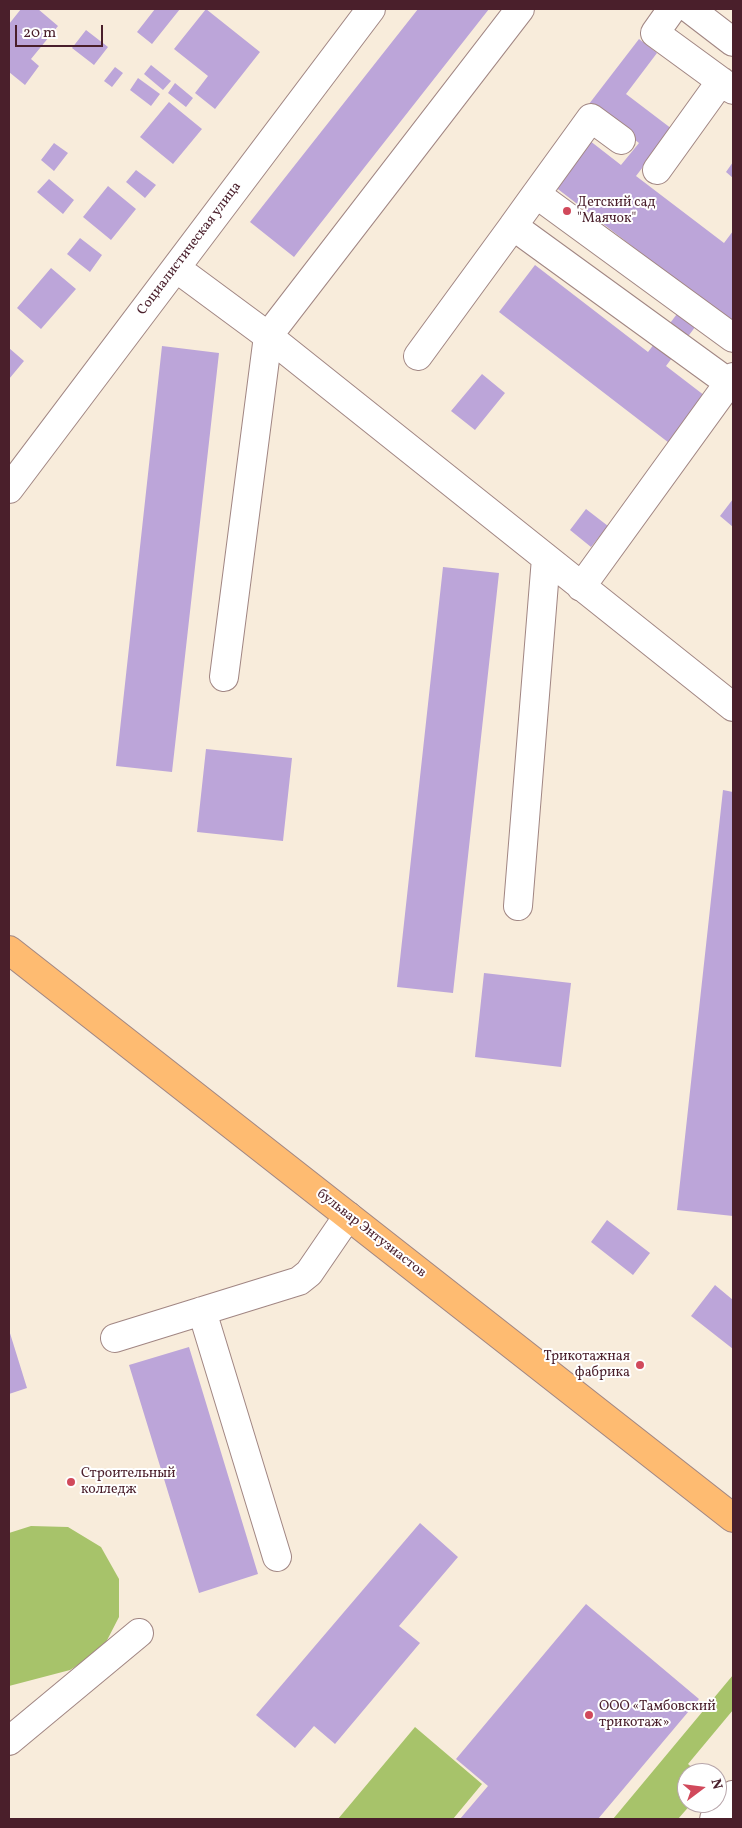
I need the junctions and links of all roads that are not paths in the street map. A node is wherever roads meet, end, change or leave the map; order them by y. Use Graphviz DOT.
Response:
graph roads {
  1 [pos="371,9"];
  2 [pos="520,9"];
  3 [pos="672,9"];
  4 [pos="690,9"];
  5 [pos="733,42"];
  6 [pos="727,85"];
  7 [pos="621,140"];
  8 [pos="657,170"];
  9 [pos="536,194"];
  10 [pos="513,226"];
  11 [pos="176,268"];
  12 [pos="268,336"];
  13 [pos="733,338"];
  14 [pos="418,356"];
  15 [pos="731,380"];
  16 [pos="9,489"];
  17 [pos="546,558"];
  18 [pos="582,587"];
  19 [pos="224,677"];
  20 [pos="733,707"];
  21 [pos="518,906"];
  22 [pos="9,950"];
  23 [pos="348,1216"];
  24 [pos="202,1311"];
  25 [pos="115,1338"];
  26 [pos="733,1518"];
  27 [pos="277,1557"];
  28 [pos="139,1633"];
  29 [pos="9,1741"];
  30 [pos="733,1795"];
  31 [pos="714,1819"];
  1 -- 11 [label="street, Социалистическая улица"];
  2 -- 12 [label="street"];
  3 -- 6 [label="street"];
  4 -- 5 [label="street"];
  6 -- 8 [label="street"];
  7 -- 9 [label="street"];
  9 -- 10 [label="street"];
  9 -- 13 [label="street"];
  10 -- 14 [label="street"];
  10 -- 15 [label="street"];
  11 -- 12 [label="street"];
  11 -- 16 [label="street, Социалистическая улица"];
  12 -- 17 [label="street"];
  12 -- 19 [label="street"];
  15 -- 18 [label="street"];
  17 -- 18 [label="street"];
  17 -- 21 [label="street"];
  18 -- 20 [label="street"];
  22 -- 23 [label="main road, бульвар Энтузиастов"];
  23 -- 24 [label="street"];
  23 -- 26 [label="main road, бульвар Энтузиастов"];
  24 -- 25 [label="street"];
  24 -- 27 [label="street"];
  28 -- 29 [label="street"];
  30 -- 31 [label="street"];
}
